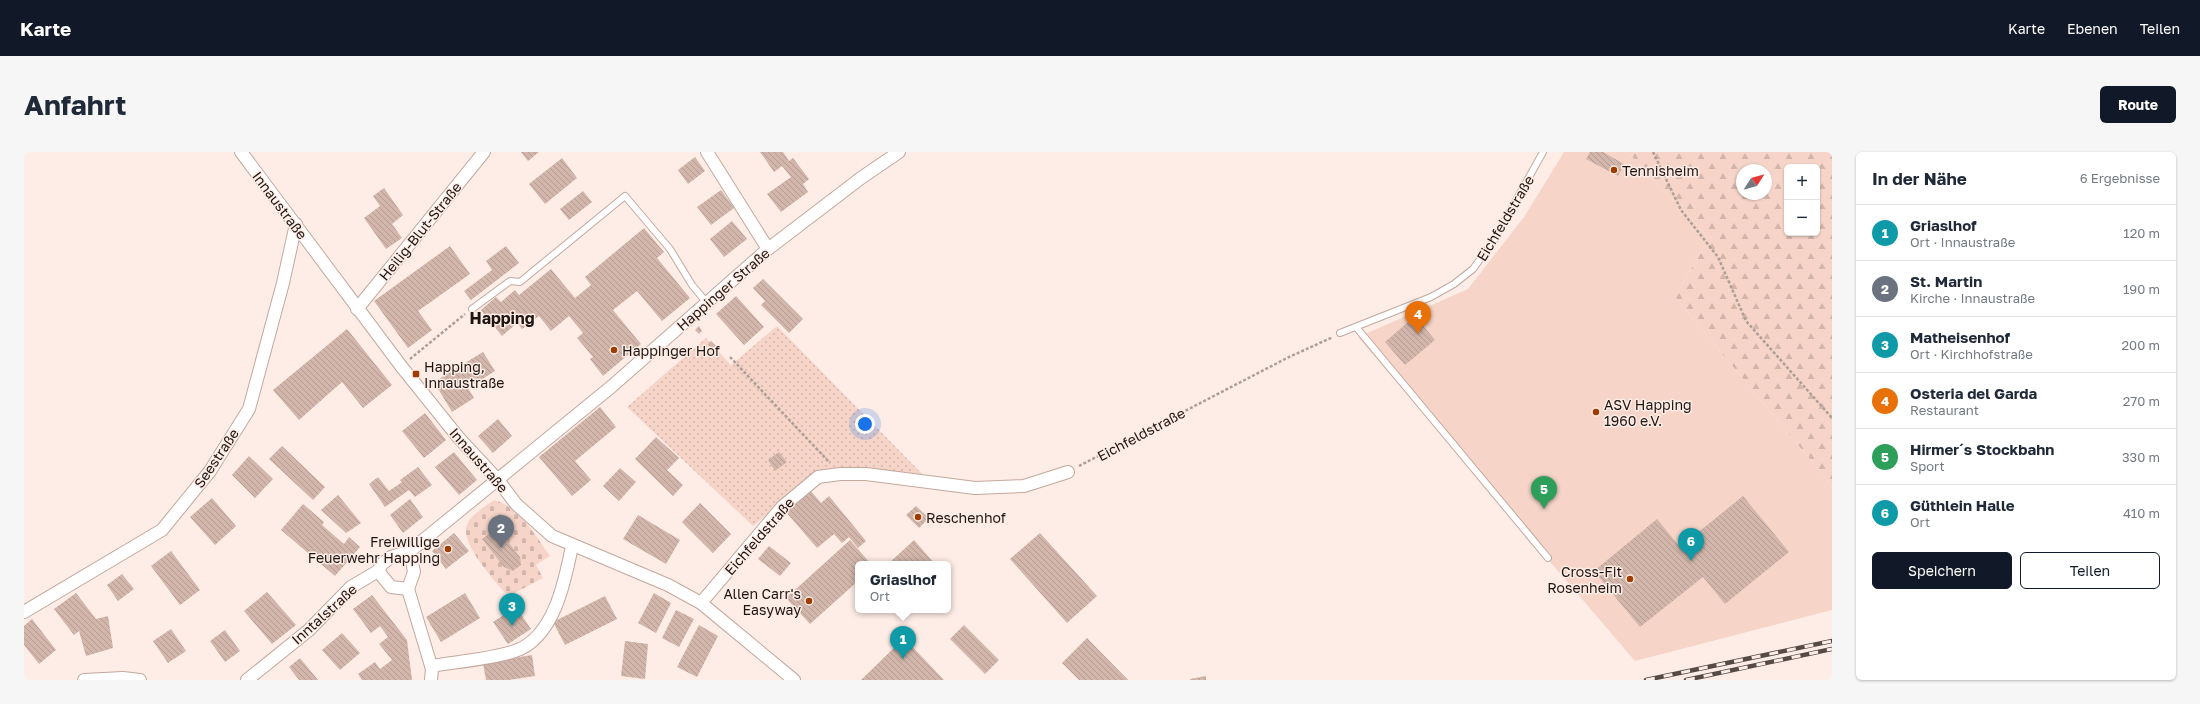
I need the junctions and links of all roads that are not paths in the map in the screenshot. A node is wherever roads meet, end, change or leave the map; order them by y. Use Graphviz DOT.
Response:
graph roads {
  1 [pos="241,152"];
  2 [pos="484,152"];
  3 [pos="707,152"];
  4 [pos="899,152"];
  5 [pos="1544,152"];
  6 [pos="296,224"];
  7 [pos="768,249"];
  8 [pos="707,303"];
  9 [pos="357,309"];
  10 [pos="472,309"];
  11 [pos="1356,327"];
  12 [pos="1340,333"];
  13 [pos="1068,472"];
  14 [pos="498,480"];
  15 [pos="572,546"];
  16 [pos="410,551"];
  17 [pos="1548,558"];
  18 [pos="378,571"];
  19 [pos="408,589"];
  20 [pos="701,603"];
  21 [pos="24,612"];
  22 [pos="431,666"];
  23 [pos="84,680"];
  24 [pos="140,680"];
  25 [pos="247,680"];
  26 [pos="431,680"];
  27 [pos="794,680"];
  1 -- 6 [label="street, Innaustraße"];
  2 -- 9 [label="street, Heilig-Blut-Straße"];
  3 -- 7 [label="street"];
  4 -- 7 [label="street, Happinger Straße"];
  5 -- 11 [label="lane, Eichfeldstraße"];
  6 -- 9 [label="street, Innaustraße"];
  6 -- 21 [label="street, Seestraße"];
  7 -- 8 [label="street, Happinger Straße"];
  8 -- 10 [label="lane"];
  8 -- 14 [label="street, Happinger Straße"];
  9 -- 14 [label="street, Innaustraße"];
  11 -- 12 [label="lane, Eichfeldstraße"];
  11 -- 17 [label="lane"];
  13 -- 20 [label="street, Eichfeldstraße"];
  14 -- 15 [label="street, Innaustraße"];
  14 -- 16 [label="street, Inntalstraße"];
  15 -- 20 [label="street, Innaustraße"];
  15 -- 22 [label="street"];
  16 -- 18 [label="street, Inntalstraße"];
  16 -- 19 [label="street"];
  18 -- 19 [label="street"];
  18 -- 25 [label="street, Inntalstraße"];
  19 -- 22 [label="street"];
  20 -- 27 [label="street, Innaustraße"];
  22 -- 26 [label="street"];
  23 -- 24 [label="street"];
}
